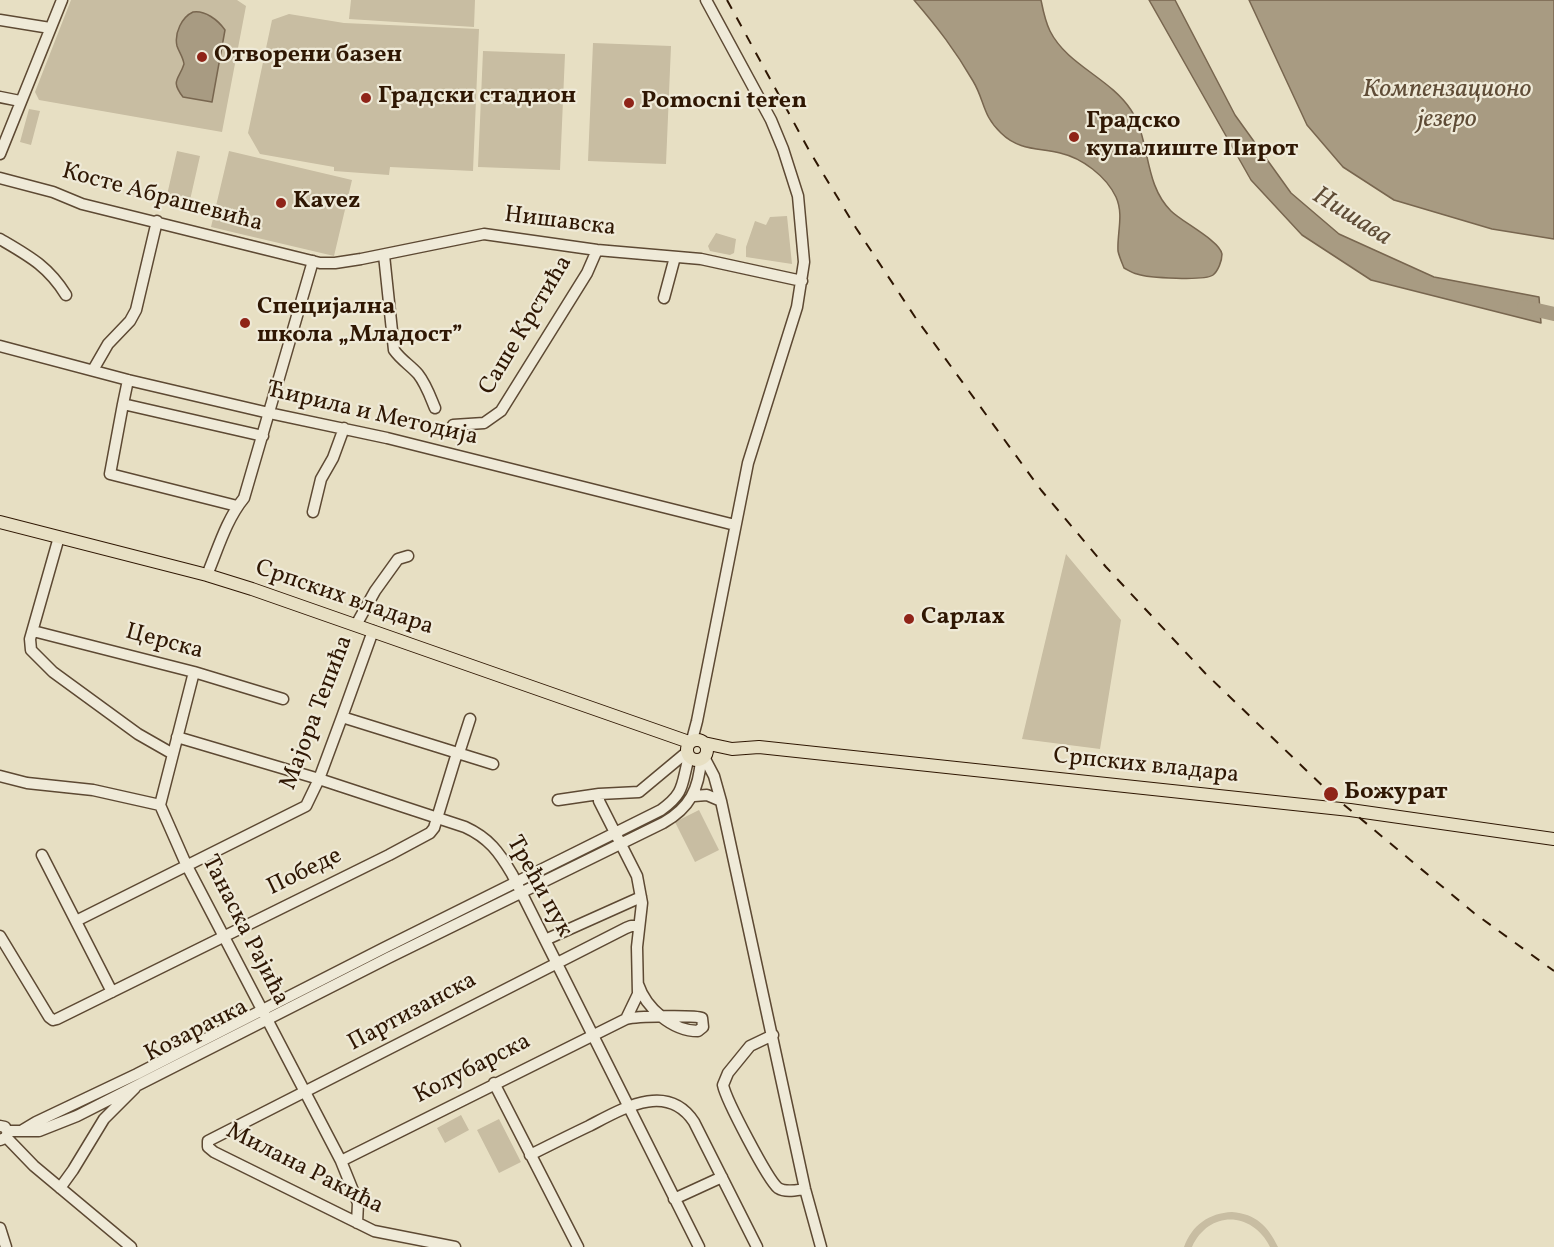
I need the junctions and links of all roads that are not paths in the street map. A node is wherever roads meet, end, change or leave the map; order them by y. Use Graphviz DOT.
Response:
graph roads {
  1 [pos="62,0"];
  2 [pos="706,0"];
  3 [pos="0,20"];
  4 [pos="50,28"];
  5 [pos="0,97"];
  6 [pos="20,101"];
  7 [pos="0,154"];
  8 [pos="0,178"];
  9 [pos="157,221"];
  10 [pos="0,239"];
  11 [pos="597,250"];
  12 [pos="384,255"];
  13 [pos="675,257"];
  14 [pos="313,261"];
  15 [pos="802,281"];
  16 [pos="66,295"];
  17 [pos="664,298"];
  18 [pos="0,346"];
  19 [pos="93,370"];
  20 [pos="128,380"];
  21 [pos="123,404"];
  22 [pos="435,408"];
  23 [pos="269,413"];
  24 [pos="453,425"];
  25 [pos="344,428"];
  26 [pos="263,436"];
  27 [pos="237,506"];
  28 [pos="313,512"];
  29 [pos="0,522"];
  30 [pos="735,525"];
  31 [pos="59,537"];
  32 [pos="408,556"];
  33 [pos="207,575"];
  34 [pos="356,625"];
  35 [pos="33,631"];
  36 [pos="373,631"];
  37 [pos="194,672"];
  38 [pos="283,699"];
  39 [pos="342,717"];
  40 [pos="470,719"];
  41 [pos="177,737"];
  42 [pos="696,749"];
  43 [pos="458,753"];
  44 [pos="173,754"];
  45 [pos="493,764"];
  46 [pos="0,776"];
  47 [pos="318,779"];
  48 [pos="598,794"];
  49 [pos="694,796"];
  50 [pos="558,800"];
  51 [pos="721,801"];
  52 [pos="160,805"];
  53 [pos="436,818"];
  54 [pos="614,832"];
  55 [pos="1554,839"];
  56 [pos="621,844"];
  57 [pos="42,855"];
  58 [pos="186,864"];
  59 [pos="516,882"];
  60 [pos="521,892"];
  61 [pos="641,897"];
  62 [pos="76,921"];
  63 [pos="639,926"];
  64 [pos="0,936"];
  65 [pos="223,937"];
  66 [pos="545,940"];
  67 [pos="386,953"];
  68 [pos="556,962"];
  69 [pos="638,984"];
  70 [pos="112,992"];
  71 [pos="263,1016"];
  72 [pos="626,1018"];
  73 [pos="592,1035"];
  74 [pos="772,1035"];
  75 [pos="494,1083"];
  76 [pos="138,1084"];
  77 [pos="304,1094"];
  78 [pos="628,1106"];
  79 [pos="2,1130"];
  80 [pos="20,1132"];
  81 [pos="208,1142"];
  82 [pos="530,1155"];
  83 [pos="340,1161"];
  84 [pos="722,1177"];
  85 [pos="60,1188"];
  86 [pos="805,1189"];
  87 [pos="674,1199"];
  88 [pos="357,1223"];
  89 [pos="0,1228"];
  90 [pos="6,1247"];
  91 [pos="132,1247"];
  92 [pos="455,1247"];
  93 [pos="578,1247"];
  94 [pos="699,1247"];
  95 [pos="757,1247"];
  96 [pos="821,1247"];
  1 -- 4 [label="street"];
  2 -- 15 [label="street"];
  3 -- 4 [label="street"];
  4 -- 6 [label="street"];
  5 -- 6 [label="street"];
  6 -- 7 [label="street"];
  8 -- 9 [label="street, Косте Абрашевића"];
  9 -- 14 [label="street, Косте Абрашевића"];
  9 -- 19 [label="street"];
  10 -- 16 [label="street"];
  11 -- 12 [label="street, Нишавска"];
  11 -- 13 [label="street, Нишавска"];
  11 -- 24 [label="street, Саше Крстића"];
  12 -- 14 [label="street, Нишавска"];
  12 -- 22 [label="street"];
  13 -- 15 [label="street, Нишавска"];
  13 -- 17 [label="street"];
  14 -- 23 [label="street"];
  15 -- 30 [label="street"];
  18 -- 19 [label="street, Ћирила и Методија"];
  19 -- 20 [label="street, Ћирила и Методија"];
  20 -- 21 [label="street"];
  20 -- 23 [label="street, Ћирила и Методија"];
  21 -- 26 [label="street"];
  21 -- 27 [label="street"];
  23 -- 25 [label="street, Ћирила и Методија"];
  23 -- 26 [label="street"];
  25 -- 28 [label="street"];
  25 -- 30 [label="street, Ћирила и Методија"];
  26 -- 27 [label="street"];
  27 -- 33 [label="street"];
  29 -- 31 [label="main road, Српских владара"];
  30 -- 42 [label="street"];
  31 -- 33 [label="main road, Српских владара"];
  31 -- 35 [label="street"];
  32 -- 34 [label="street"];
  33 -- 34 [label="main road, Српских владара"];
  34 -- 36 [label="main road, Српских владара"];
  35 -- 37 [label="street, Церска"];
  35 -- 44 [label="street"];
  36 -- 39 [label="street, Мајора Тепића"];
  36 -- 42 [label="main road, Српских владара"];
  37 -- 38 [label="street, Церска"];
  37 -- 41 [label="street"];
  39 -- 43 [label="street"];
  39 -- 47 [label="street, Мајора Тепића"];
  40 -- 43 [label="street, Победе"];
  41 -- 44 [label="street"];
  41 -- 47 [label="street, Трећи пук"];
  42 -- 48 [label="street"];
  42 -- 49 [label="street"];
  42 -- 51 [label="street"];
  42 -- 54 [label="street, Козарачка"];
  42 -- 55 [label="main road, Српских владара"];
  43 -- 45 [label="street"];
  43 -- 53 [label="street, Победе"];
  44 -- 52 [label="street"];
  46 -- 52 [label="street"];
  47 -- 53 [label="street, Трећи пук"];
  47 -- 58 [label="street, Мајора Тепића"];
  48 -- 50 [label="street"];
  48 -- 54 [label="street"];
  49 -- 51 [label="street"];
  49 -- 56 [label="street, Козарачка"];
  51 -- 74 [label="street"];
  52 -- 58 [label="street, Танаска Рајића"];
  53 -- 59 [label="street, Трећи пук"];
  53 -- 65 [label="street, Победе"];
  54 -- 56 [label="street"];
  54 -- 59 [label="street, Козарачка"];
  56 -- 60 [label="street, Козарачка"];
  56 -- 61 [label="street"];
  57 -- 62 [label="street"];
  58 -- 62 [label="street, Мајора Тепића"];
  58 -- 65 [label="street, Танаска Рајића"];
  59 -- 60 [label="street, Трећи пук"];
  59 -- 67 [label="street, Козарачка"];
  60 -- 66 [label="street, Трећи пук"];
  60 -- 67 [label="street, Козарачка"];
  61 -- 63 [label="street"];
  61 -- 66 [label="street"];
  62 -- 70 [label="street"];
  63 -- 68 [label="street, Партизанска"];
  63 -- 69 [label="street"];
  64 -- 70 [label="street, Победе"];
  65 -- 70 [label="street, Победе"];
  65 -- 71 [label="street, Танаска Рајића"];
  66 -- 68 [label="street, Трећи пук"];
  67 -- 71 [label="street, Козарачка"];
  68 -- 73 [label="street, Трећи пук"];
  68 -- 77 [label="street, Партизанска"];
  69 -- 72 [label="street"];
  69 -- 72 [label="street, Колубарска"];
  71 -- 76 [label="street, Козарачка"];
  71 -- 77 [label="street, Танаска Рајића"];
  71 -- 80 [label="street, Козарачка"];
  72 -- 73 [label="street, Колубарска"];
  73 -- 75 [label="street, Колубарска"];
  73 -- 78 [label="street, Трећи пук"];
  74 -- 86 [label="street"];
  74 -- 86 [label="street"];
  75 -- 82 [label="street"];
  75 -- 83 [label="street, Колубарска"];
  76 -- 80 [label="street, Козарачка"];
  76 -- 85 [label="street"];
  77 -- 81 [label="street, Партизанска"];
  77 -- 83 [label="street, Танаска Рајића"];
  78 -- 82 [label="street"];
  78 -- 84 [label="street"];
  78 -- 87 [label="street, Трећи пук"];
  79 -- 80 [label="street, Козарачка"];
  79 -- 85 [label="street"];
  81 -- 88 [label="street, Милана Ракића"];
  82 -- 93 [label="street"];
  83 -- 88 [label="street, Танаска Рајића"];
  84 -- 87 [label="street"];
  84 -- 95 [label="street"];
  85 -- 91 [label="street"];
  86 -- 96 [label="street"];
  87 -- 94 [label="street, Трећи пук"];
  88 -- 92 [label="street, Милана Ракића"];
  89 -- 90 [label="street"];
}
